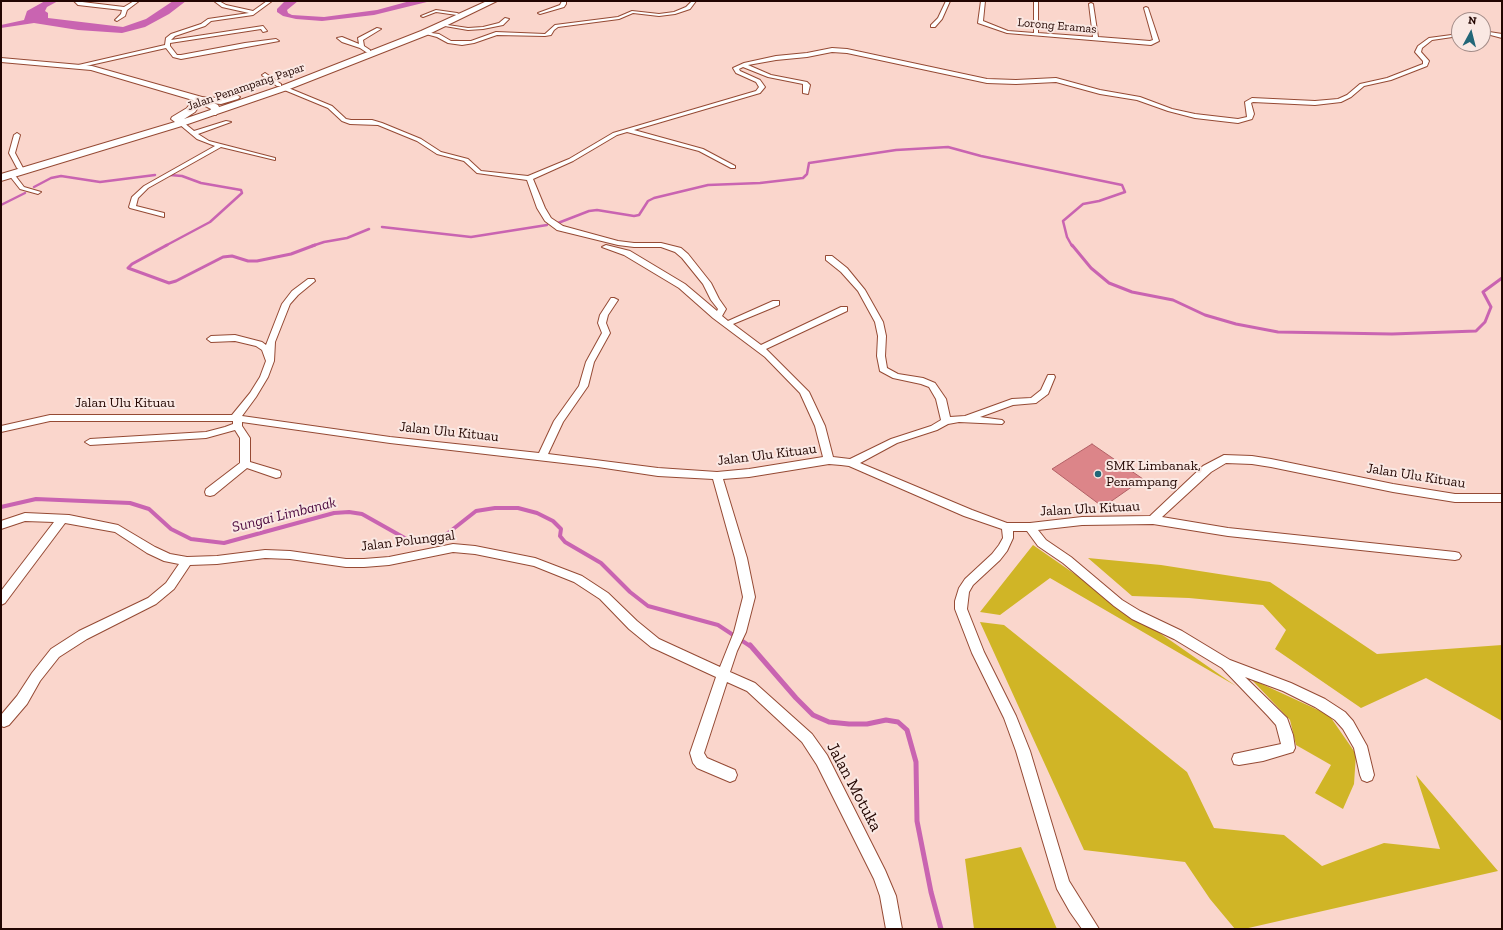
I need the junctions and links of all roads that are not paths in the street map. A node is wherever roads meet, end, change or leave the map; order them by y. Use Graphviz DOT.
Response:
graph roads {
  1 [pos="76,1"];
  2 [pos="137,1"];
  3 [pos="216,1"];
  4 [pos="270,1"];
  5 [pos="485,1"];
  6 [pos="493,1"];
  7 [pos="564,1"];
  8 [pos="694,1"];
  9 [pos="948,1"];
  10 [pos="983,1"];
  11 [pos="1036,1"];
  12 [pos="1091,4"];
  13 [pos="1146,8"];
  14 [pos="125,9"];
  15 [pos="254,12"];
  16 [pos="540,13"];
  17 [pos="457,14"];
  18 [pos="423,16"];
  19 [pos="507,19"];
  20 [pos="117,20"];
  21 [pos="441,25"];
  22 [pos="933,26"];
  23 [pos="379,29"];
  24 [pos="266,31"];
  25 [pos="424,33"];
  26 [pos="1036,34"];
  27 [pos="1491,34"];
  28 [pos="1451,36"];
  29 [pos="1502,36"];
  30 [pos="340,38"];
  31 [pos="1096,39"];
  32 [pos="276,41"];
  33 [pos="168,44"];
  34 [pos="365,49"];
  35 [pos="1,60"];
  36 [pos="743,65"];
  37 [pos="77,66"];
  38 [pos="265,75"];
  39 [pos="282,86"];
  40 [pos="806,92"];
  41 [pos="253,94"];
  42 [pos="199,99"];
  43 [pos="214,110"];
  44 [pos="178,122"];
  45 [pos="228,122"];
  46 [pos="626,130"];
  47 [pos="194,133"];
  48 [pos="17,135"];
  49 [pos="219,146"];
  50 [pos="273,158"];
  51 [pos="733,167"];
  52 [pos="16,171"];
  53 [pos="1,173"];
  54 [pos="1,178"];
  55 [pos="529,178"];
  56 [pos="38,192"];
  57 [pos="161,215"];
  58 [pos="560,228"];
  59 [pos="634,245"];
  60 [pos="615,249"];
  61 [pos="829,258"];
  62 [pos="311,281"];
  63 [pos="614,300"];
  64 [pos="776,303"];
  65 [pos="844,309"];
  66 [pos="716,316"];
  67 [pos="727,324"];
  68 [pos="212,339"];
  69 [pos="760,349"];
  70 [pos="270,361"];
  71 [pos="1051,377"];
  72 [pos="967,419"];
  73 [pos="237,420"];
  74 [pos="946,421"];
  75 [pos="999,422"];
  76 [pos="1,429"];
  77 [pos="90,442"];
  78 [pos="542,456"];
  79 [pos="829,460"];
  80 [pos="851,463"];
  81 [pos="245,464"];
  82 [pos="276,474"];
  83 [pos="718,476"];
  84 [pos="210,492"];
  85 [pos="1502,498"];
  86 [pos="62,519"];
  87 [pos="1153,520"];
  88 [pos="1,525"];
  89 [pos="1007,527"];
  90 [pos="1030,527"];
  91 [pos="1455,556"];
  92 [pos="187,561"];
  93 [pos="1,600"];
  94 [pos="1226,664"];
  95 [pos="724,674"];
  96 [pos="4,721"];
  97 [pos="1239,759"];
  98 [pos="730,775"];
  99 [pos="1367,775"];
  100 [pos="894,929"];
  101 [pos="1091,929"];
  1 -- 14 [label="street"];
  2 -- 14 [label="street"];
  3 -- 15 [label="street"];
  4 -- 15 [label="street"];
  5 -- 17 [label="main road, Jalan Penampang Papar"];
  6 -- 21 [label="main road, Jalan Penampang Papar"];
  7 -- 16 [label="street"];
  8 -- 25 [label="street"];
  9 -- 22 [label="street"];
  10 -- 26 [label="street, Lorong Eramas"];
  11 -- 26 [label="street"];
  12 -- 31 [label="street"];
  13 -- 31 [label="street, Lorong Eramas"];
  14 -- 20 [label="street"];
  15 -- 33 [label="street"];
  17 -- 18 [label="street"];
  17 -- 34 [label="main road, Jalan Penampang Papar"];
  19 -- 21 [label="street"];
  21 -- 25 [label="main road, Jalan Penampang Papar"];
  23 -- 34 [label="street"];
  24 -- 33 [label="street"];
  25 -- 39 [label="main road, Jalan Penampang Papar"];
  26 -- 31 [label="street, Lorong Eramas"];
  27 -- 29 [label="street"];
  28 -- 36 [label="street"];
  30 -- 34 [label="street"];
  32 -- 33 [label="street"];
  33 -- 37 [label="street"];
  34 -- 39 [label="main road, Jalan Penampang Papar"];
  35 -- 37 [label="main road"];
  36 -- 40 [label="street"];
  36 -- 46 [label="street"];
  37 -- 42 [label="main road"];
  38 -- 39 [label="street"];
  39 -- 41 [label="main road, Jalan Penampang Papar"];
  39 -- 43 [label="main road, Jalan Penampang Papar"];
  39 -- 55 [label="street"];
  41 -- 42 [label="main road"];
  41 -- 43 [label="main road, Jalan Penampang Papar"];
  42 -- 43 [label="main road"];
  42 -- 44 [label="main road"];
  43 -- 44 [label="main road, Jalan Penampang Papar"];
  44 -- 47 [label="street"];
  44 -- 52 [label="main road, Jalan Penampang Papar"];
  45 -- 47 [label="street"];
  46 -- 51 [label="street"];
  46 -- 55 [label="street"];
  47 -- 49 [label="street"];
  48 -- 52 [label="street"];
  49 -- 50 [label="street"];
  49 -- 57 [label="street"];
  52 -- 53 [label="main road, Jalan Penampang Papar"];
  52 -- 54 [label="main road, Jalan Penampang Papar"];
  52 -- 56 [label="street"];
  55 -- 58 [label="street"];
  58 -- 59 [label="street"];
  58 -- 60 [label="street"];
  59 -- 60 [label="street"];
  59 -- 66 [label="street"];
  60 -- 66 [label="street"];
  61 -- 74 [label="street"];
  62 -- 70 [label="street"];
  63 -- 78 [label="street"];
  64 -- 67 [label="street"];
  65 -- 69 [label="street"];
  66 -- 67 [label="street"];
  67 -- 69 [label="street"];
  68 -- 70 [label="street"];
  69 -- 79 [label="street"];
  70 -- 73 [label="street"];
  71 -- 72 [label="street"];
  72 -- 74 [label="street"];
  72 -- 75 [label="street"];
  73 -- 76 [label="street, Jalan Ulu Kituau"];
  73 -- 77 [label="street"];
  73 -- 78 [label="street, Jalan Ulu Kituau"];
  73 -- 81 [label="street"];
  74 -- 80 [label="street"];
  78 -- 83 [label="street, Jalan Ulu Kituau"];
  79 -- 80 [label="street, Jalan Ulu Kituau"];
  79 -- 83 [label="street, Jalan Ulu Kituau"];
  80 -- 89 [label="street, Jalan Ulu Kituau"];
  81 -- 82 [label="street"];
  81 -- 84 [label="street"];
  83 -- 95 [label="street"];
  85 -- 87 [label="street, Jalan Ulu Kituau"];
  86 -- 88 [label="street, Jalan Polunggal"];
  86 -- 92 [label="street, Jalan Polunggal"];
  86 -- 93 [label="street"];
  87 -- 90 [label="street, Jalan Ulu Kituau"];
  87 -- 91 [label="street"];
  89 -- 90 [label="street, Jalan Ulu Kituau"];
  89 -- 101 [label="street"];
  90 -- 94 [label="street"];
  92 -- 95 [label="street, Jalan Polunggal"];
  92 -- 96 [label="street"];
  94 -- 97 [label="street"];
  94 -- 99 [label="street"];
  95 -- 98 [label="street"];
  95 -- 100 [label="street, Jalan Motuka"];
}
